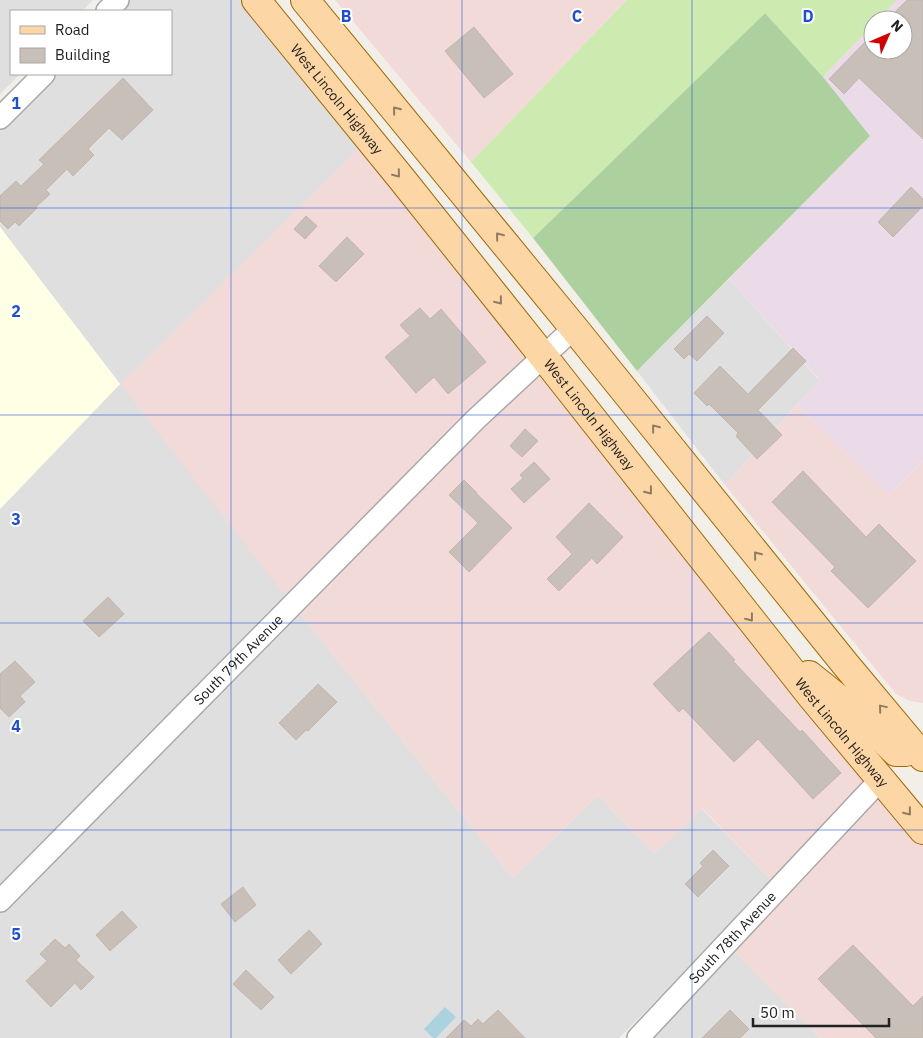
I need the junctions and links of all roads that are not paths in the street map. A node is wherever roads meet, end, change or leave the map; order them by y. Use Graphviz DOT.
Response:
graph roads {
  1 [pos="118,0"];
  2 [pos="256,0"];
  3 [pos="305,0"];
  4 [pos="108,10"];
  5 [pos="43,75"];
  6 [pos="0,118"];
  7 [pos="574,328"];
  8 [pos="543,356"];
  9 [pos="769,643"];
  10 [pos="920,746"];
  11 [pos="881,779"];
  12 [pos="923,830"];
  13 [pos="0,901"];
  14 [pos="638,1038"];
  1 -- 4 [label="street"];
  2 -- 8 [label="main road, West Lincoln Highway, one-way"];
  7 -- 3 [label="main road, one-way"];
  5 -- 6 [label="street"];
  7 -- 8 [label="street, South 79th Avenue"];
  10 -- 7 [label="main road, one-way"];
  8 -- 9 [label="main road, West Lincoln Highway, one-way"];
  8 -- 13 [label="street, South 79th Avenue"];
  9 -- 10 [label="main road"];
  9 -- 11 [label="main road, West Lincoln Highway"];
  11 -- 12 [label="main road, West Lincoln Highway, one-way"];
  11 -- 14 [label="street, South 78th Avenue"];
}
